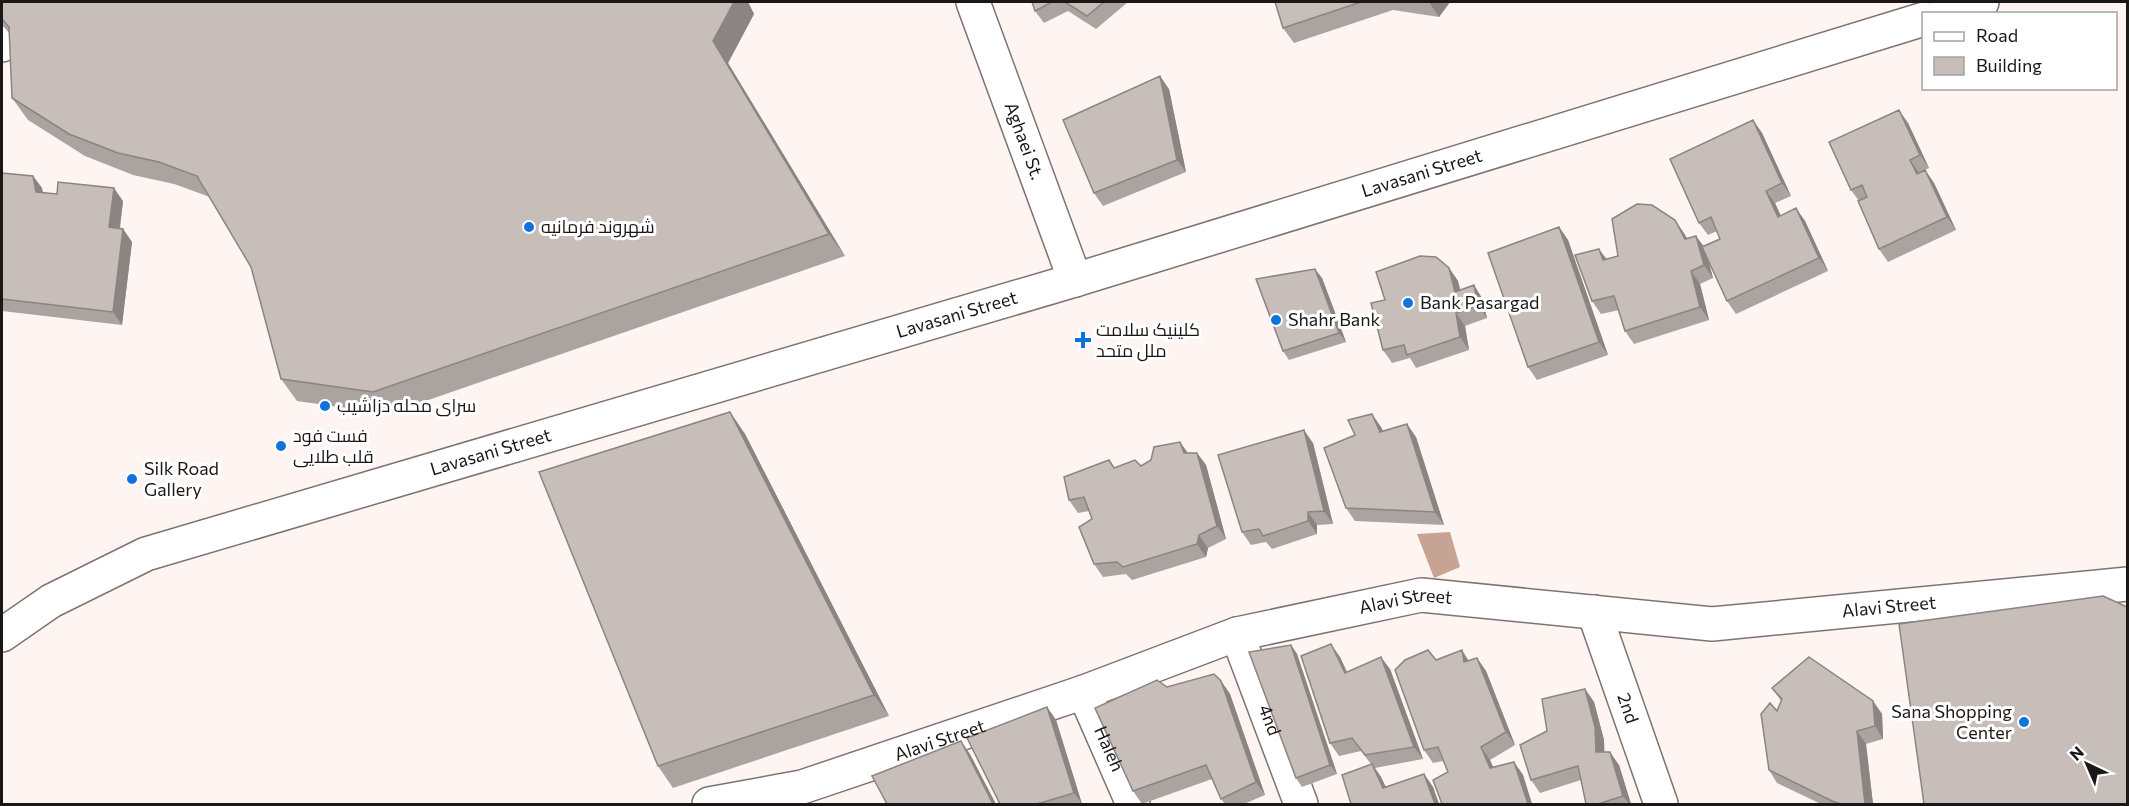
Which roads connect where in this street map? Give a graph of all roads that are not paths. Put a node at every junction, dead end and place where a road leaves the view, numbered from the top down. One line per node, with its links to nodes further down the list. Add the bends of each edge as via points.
1 (973, 2): 5 (street, Aghaei St.)
2 (1982, 2): 3 (street)
3 (1950, 12)
4 (1922, 20): 5 (street, Lavasani Street)
5 (1075, 280): 8 (street, Lavasani Street, via 146,554 51,601)
6 (2127, 584): 7 (street, Alavi Street, via 1712,624)
7 (1594, 612): 9 (street, Alavi Street, via 1421,595); 15 (street, 2nd)
8 (2, 634)
9 (1238, 634): 10 (street, Alavi Street); 14 (street, 4nd)
10 (1084, 692): 11 (street, Alavi Street); 13 (street, Haleh)
11 (811, 796): 12 (street, Alavi Street)
12 (709, 804)
13 (1133, 804)
14 (1301, 804)
15 (1661, 804)

